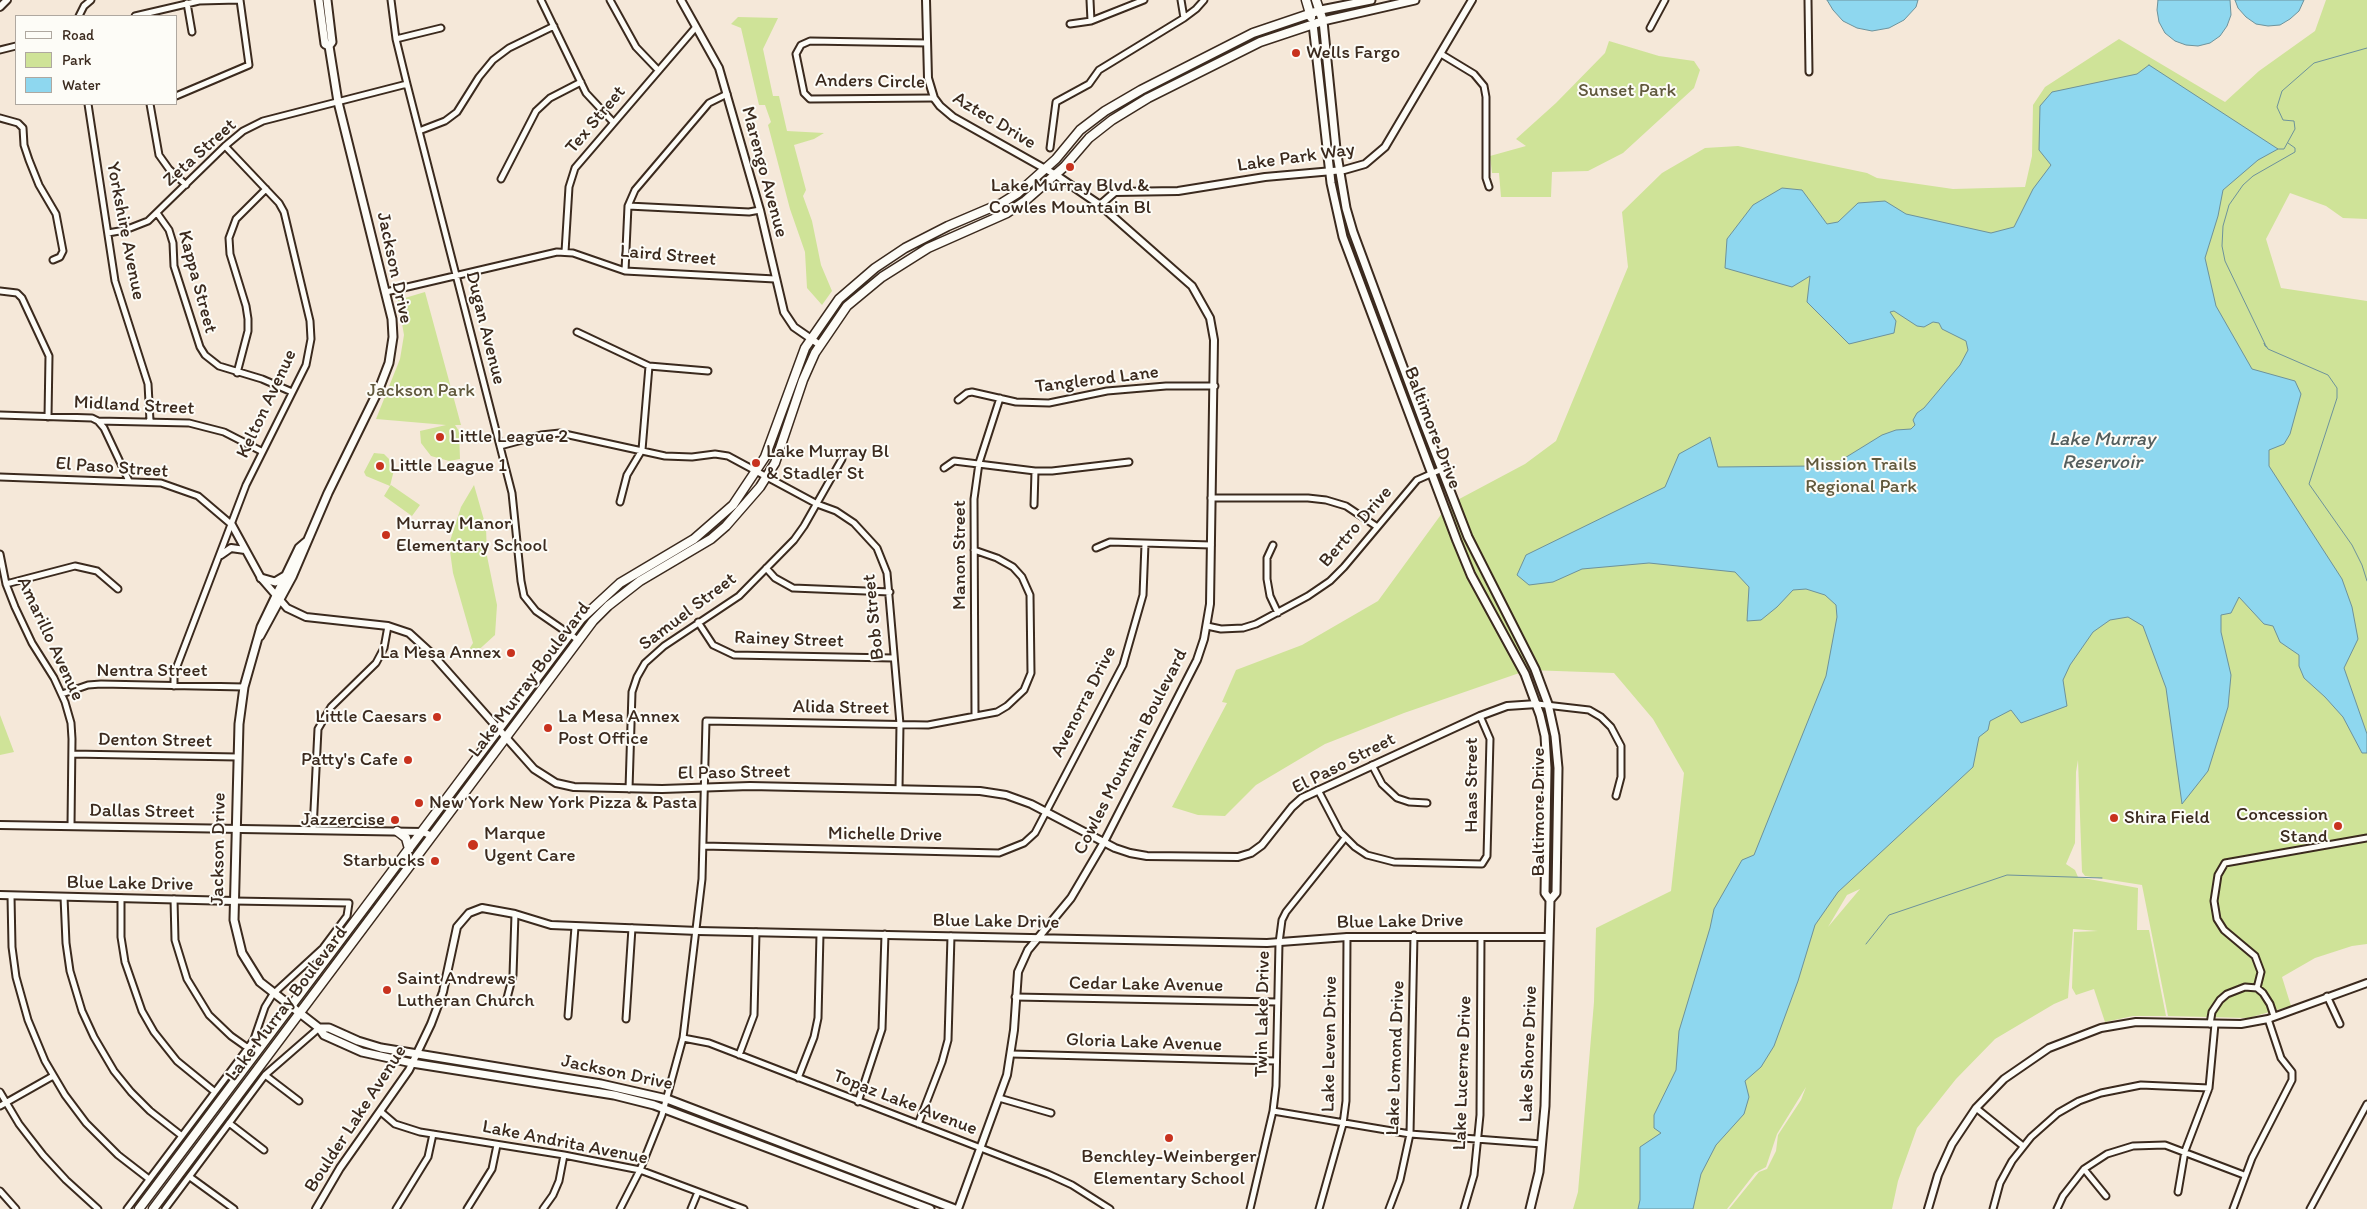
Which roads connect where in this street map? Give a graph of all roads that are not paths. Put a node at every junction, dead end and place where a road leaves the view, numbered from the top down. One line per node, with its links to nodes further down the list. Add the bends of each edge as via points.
1 (7, 0): 23 (street)
2 (91, 0): 26 (street)
3 (239, 0): 22 (street); 49 (street, via 249,65)
4 (320, 0): 41 (main road, Jackson Drive, via 325,44)
5 (327, 0): 41 (main road, Jackson Drive, via 332,42)
6 (391, 0): 38 (street, Dugan Avenue)
7 (541, 0): 33 (street)
8 (610, 0): 44 (street, via 636,47)
9 (680, 0): 34 (street, Marengo Avenue)
10 (926, 0): 39 (street, Aztec Drive)
11 (1090, 0): 29 (street)
12 (1144, 0): 29 (street)
13 (1181, 0): 28 (street)
14 (1204, 0): 28 (street)
15 (1306, 0): 25 (main road, Baltimore Drive)
16 (1316, 0): 24 (main road, Baltimore Drive)
17 (1371, 0): 24 (main road, Lake Murray Boulevard)
18 (1415, 0): 30 (main road, Lake Murray Boulevard)
19 (1472, 0): 43 (street, Lake Park Way)
20 (1665, 0): 36 (street)
21 (1808, 0): 45 (street)
22 (187, 3): 27 (street); 37 (street)
23 (0, 7)
24 (1321, 10): 25 (main road, Lake Murray Boulevard); 30 (main road, Baltimore Drive)
25 (1310, 13): 32 (main road, Baltimore Drive); 54 (main road, Lake Murray Boulevard, via 1245,37)
26 (80, 15)
27 (140, 15)
28 (1184, 18): 60 (street, via 1099,70 1090,84 1056,102)
29 (1091, 21): 31 (street)
30 (1323, 21): 32 (main road, Lake Murray Boulevard); 61 (main road, Baltimore Drive)
31 (1070, 24)
32 (1313, 24): 56 (main road, Lake Murray Boulevard, via 1260,42); 63 (main road, Baltimore Drive)
33 (554, 26): 46 (street); 58 (street, via 508,48 479,77 458,112)
34 (696, 27): 44 (street, Tex Street); 48 (street, Marengo Avenue, via 719,68)
35 (441, 28): 38 (street)
36 (1650, 28)
37 (192, 32)
38 (396, 38): 47 (street, Dugan Avenue)
39 (927, 43): 50 (street, Aztec Drive, via 928,78); 50 (street, Anders Circle, via 810,42 801,45 796,54 804,93 810,99)
40 (15, 46): 42 (street)
41 (328, 46): 51 (main road, Jackson Drive)
42 (0, 50)
43 (1441, 54): 61 (street, Lake Park Way, via 1385,147 1365,164); 66 (street, via 1474,74 1484,86 1486,178)
44 (658, 70): 57 (street, Tex Street)
45 (1809, 72)
46 (581, 82): 57 (street, via 594,104); 64 (street, via 558,93 536,111)
47 (407, 84): 51 (street, Zeta Street); 58 (street, Dugan Avenue)
48 (727, 94): 69 (street, via 709,103 635,190); 70 (street, Marengo Avenue)
49 (178, 95)
50 (934, 98): 62 (street, Aztec Drive, via 948,114)
51 (338, 102): 59 (street, Zeta Street, via 263,121 243,131); 82 (main road, Jackson Drive)
52 (88, 105): 73 (street, Yorkshire Avenue)
53 (150, 105): 65 (street, via 159,155)
54 (1106, 111): 56 (main road); 62 (main road, Lake Murray Boulevard, via 1080,130)
55 (0, 118): 76 (street, via 18,123 23,128 29,160 39,186 56,214 63,251)
56 (1112, 120): 62 (main road, Lake Murray Boulevard)
57 (613, 122): 75 (street, Tex Street, via 572,173)
58 (419, 131): 78 (street, Dugan Avenue)
59 (225, 146): 65 (street, Zeta Street); 67 (street, Kelton Avenue)
60 (1050, 148)
61 (1340, 171): 63 (street, Lake Park Way); 72 (main road, Baltimore Drive)
62 (1050, 172): 68 (street, Cowles Mountain Boulevard); 81 (main road, Lake Murray Boulevard, via 1002,203 923,238 880,264); 83 (main road, Lake Murray Boulevard, via 1025,201 1007,213 928,248 882,276)
63 (1329, 172): 68 (street, Lake Park Way, via 1265,177 1178,191 1115,192); 74 (main road, Baltimore Drive)
64 (501, 179)
65 (186, 185): 71 (street, Zeta Street)
66 (1489, 188)
67 (266, 189): 89 (street, via 239,216 229,238 230,254 248,319); 91 (street, Kelton Avenue, via 284,212 310,321 308,357)
68 (1100, 205): 90 (street, Cowles Mountain Boulevard, via 1179,273 1199,296 1210,318 1214,340)
69 (628, 206): 70 (street); 77 (street)
70 (760, 210): 79 (street, Marengo Avenue)
71 (157, 213): 73 (street, Zeta Street, via 137,226); 89 (street, Kappa Street, via 171,237 174,266 200,347 211,362)
72 (1353, 232): 74 (street); 105 (main road, Baltimore Drive)
73 (108, 233): 97 (street, Yorkshire Avenue, via 115,281 148,384)
74 (1343, 237): 108 (main road, Baltimore Drive)
75 (565, 252): 77 (street, Laird Street); 78 (street, Laird Street)
76 (53, 260)
77 (625, 271): 79 (street, Laird Street)
78 (456, 276): 82 (street, Laird Street); 98 (street, Dugan Avenue)
79 (775, 278): 85 (street, Marengo Avenue, via 786,316 794,327)
80 (0, 291): 95 (street, via 17,293 22,298 50,356)
81 (847, 291): 83 (main road); 85 (main road, Lake Murray Boulevard)
82 (386, 292): 118 (main road, Jackson Drive, via 392,319 389,363)
83 (855, 299): 86 (main road, Lake Murray Boulevard)
84 (577, 332): 87 (street)
85 (810, 338): 86 (street, Marengo Avenue); 106 (main road, Lake Murray Boulevard, via 792,377 765,457)
86 (820, 345): 110 (main road, Lake Murray Boulevard, via 803,380 778,455)
87 (649, 366): 88 (street); 99 (street)
88 (708, 371)
89 (237, 373): 91 (street, Kappa Street)
90 (1214, 386): 92 (street, Tanglerod Lane, via 1107,391 1049,403 1023,403); 112 (street, Cowles Mountain Boulevard)
91 (292, 392): 100 (street, Kelton Avenue)
92 (1000, 398): 93 (street, Tanglerod Lane, via 972,392); 103 (street, Manon Street)
93 (958, 400)
94 (0, 415): 95 (street, Midland Street)
95 (48, 417): 96 (street, Midland Street, via 92,418)
96 (98, 421): 97 (street, Midland Street); 111 (street)
97 (150, 421): 100 (street, Midland Street, via 206,426)
98 (500, 446): 99 (street, Bob Street, via 560,433); 138 (street, Dugan Avenue, via 514,500 524,596 536,611)
99 (642, 450): 106 (street, Bob Street, via 665,456 728,456); 113 (street, via 627,475)
100 (261, 451): 116 (street, Kelton Avenue)
101 (842, 459): 114 (street, Samuel Street)
102 (1129, 462): 107 (street)
103 (979, 463): 104 (street, via 954,461); 107 (street); 124 (street, Manon Street, via 974,499)
104 (944, 468)
105 (1442, 469): 108 (street, Bertro Drive); 145 (main road, Baltimore Drive, via 1468,536 1535,669)
106 (757, 470): 110 (street, Bob Street); 138 (main road, Lake Murray Boulevard, via 733,505 716,522 694,539 620,583 580,619)
107 (1035, 471): 115 (street)
108 (1432, 473): 117 (street, Bertro Drive, via 1417,480); 144 (main road, Baltimore Drive, via 1471,575 1525,674)
109 (0, 477): 111 (street, El Paso Street)
110 (766, 477): 114 (street, Bob Street); 139 (main road, Lake Murray Boulevard, via 721,530 640,581 593,621)
111 (130, 481): 116 (street, El Paso Street, via 161,483 185,490 207,502)
112 (1211, 498): 117 (street, via 1326,500 1346,506); 120 (street, Cowles Mountain Boulevard)
113 (620, 502)
114 (817, 504): 127 (street, Samuel Street, via 794,540); 132 (street, Bob Street, via 842,514 866,534 884,565)
115 (1034, 505)
116 (232, 525): 123 (street, El Paso Street); 126 (street, Kelton Avenue)
117 (1376, 526): 134 (street, Bertro Drive, via 1330,581)
118 (306, 542): 128 (main road, Jackson Drive, via 299,548); 133 (main road, Jackson Drive)
119 (1145, 544): 120 (street); 122 (street, via 1110,542); 160 (street, Avenorra Drive, via 1143,595 1123,665)
120 (1211, 545): 137 (street, Cowles Mountain Boulevard)
121 (1273, 545): 134 (street, via 1267,558 1267,579)
122 (1096, 548)
123 (245, 550): 126 (street, via 231,548); 129 (street, El Paso Street)
124 (974, 550): 146 (street, Manon Street); 146 (street, Alida Street, via 1008,564 1026,583 1031,602 1032,658 1029,679 1016,699 997,712)
125 (0, 554): 130 (street, Amarillo Avenue)
126 (221, 555): 141 (street, Kelton Avenue, via 174,674)
127 (766, 568): 132 (street, via 775,578 793,588); 135 (street, Samuel Street, via 739,596)
128 (286, 576): 129 (main road, via 275,582); 133 (main road, Jackson Drive)
129 (261, 578): 133 (street, El Paso Street)
130 (6, 584): 131 (street, via 75,566 97,571); 143 (street, Amarillo Avenue, via 32,643)
131 (118, 589)
132 (890, 592): 140 (street, Bob Street)
133 (277, 599): 136 (street, El Paso Street, via 290,611 306,617); 142 (main road, Jackson Drive, via 259,638)
134 (1278, 613): 137 (street, Bertro Drive, via 1242,628)
135 (698, 622): 140 (street, Rainey Street, via 710,642 730,654); 155 (street, Samuel Street, via 654,653 637,676 632,692)
136 (388, 626): 149 (street, El Paso Street, via 408,633 424,645); 164 (street, via 384,648 376,663 331,707 318,728)
137 (1207, 626): 170 (street, Cowles Mountain Boulevard, via 1198,660)
138 (569, 634): 139 (street, Dugan Avenue); 149 (main road, Lake Murray Boulevard)
139 (578, 640): 150 (main road, Lake Murray Boulevard)
140 (894, 658): 148 (street, Bob Street)
141 (174, 686): 142 (street, Nentra Street); 143 (street, Nentra Street, via 101,684)
142 (244, 687): 152 (main road, Jackson Drive)
143 (62, 694): 151 (street, Amarillo Avenue, via 70,723)
144 (1536, 704): 145 (street); 147 (street, El Paso Street, via 1507,706); 178 (main road, Baltimore Drive, via 1545,736 1545,893)
145 (1548, 704): 158 (street, via 1589,710 1611,727 1621,746 1621,777); 178 (main road, Baltimore Drive, via 1558,768 1556,893)
146 (975, 716): 148 (street, Alida Street, via 928,725)
147 (1480, 716): 153 (street, El Paso Street); 168 (street, Haas Street, via 1490,739 1487,856 1482,864 1387,861 1361,851)
148 (900, 724): 154 (street, Alida Street, via 706,721); 156 (street, Bob Street)
149 (498, 730): 150 (street, El Paso Street); 166 (main road, Lake Murray Boulevard)
150 (506, 738): 155 (street, El Paso Street, via 534,769 556,784); 167 (main road, Lake Murray Boulevard)
151 (72, 754): 152 (street, Denton Street); 162 (street, Amarillo Avenue)
152 (237, 757): 163 (main road, Jackson Drive)
153 (1372, 765): 157 (street, El Paso Street); 159 (street, via 1382,784 1397,798)
154 (704, 788): 155 (street, El Paso Street); 156 (street, El Paso Street); 171 (street)
155 (629, 789)
156 (899, 789): 160 (street, El Paso Street, via 989,792 1015,798)
157 (1318, 790): 168 (street); 170 (street, El Paso Street, via 1297,802 1262,845 1242,856 1147,856)
158 (1616, 796)
159 (1426, 803)
160 (1046, 812): 170 (street, El Paso Street); 171 (street, Michelle Drive, via 1028,840 999,853)
161 (0, 824): 162 (street, Dallas Street)
162 (71, 826): 163 (street, Dallas Street)
163 (236, 828): 164 (street, Dallas Street); 179 (main road, Jackson Drive)
164 (313, 830): 165 (street, Dallas Street)
165 (397, 832): 166 (street, Dallas Street); 172 (main road, via 406,838)
166 (423, 832): 167 (street, Dallas Street); 172 (main road, Lake Murray Boulevard)
167 (432, 836): 204 (main road, Lake Murray Boulevard)
168 (1345, 838): 195 (street, Twin Lake Drive, via 1286,912)
169 (2367, 838): 197 (street, via 2225,863 2218,875 2214,901 2217,919 2224,930 2255,956 2261,972)
170 (1104, 842): 194 (street, Cowles Mountain Boulevard, via 1071,898)
171 (703, 846): 184 (street)
172 (409, 849): 203 (main road, Lake Murray Boulevard)
173 (0, 896): 174 (street, Blue Lake Drive)
174 (10, 896): 175 (street, Blue Lake Drive); 219 (street, via 12,947 19,991 33,1034)
175 (64, 898): 176 (street, Blue Lake Drive); 241 (street, via 70,971 94,1036 114,1071 131,1092)
176 (121, 898): 177 (street, Blue Lake Drive); 223 (street, via 124,956 142,1011 173,1056)
177 (174, 899): 179 (street, Blue Lake Drive); 212 (street, via 175,940 187,979 223,1030)
178 (1550, 900): 193 (main road, Lake Shore Drive)
179 (234, 901): 180 (street, Blue Lake Drive); 198 (main road, Jackson Drive, via 235,930 242,953 253,974)
180 (349, 902): 198 (street, Lake Murray Boulevard, via 347,916 323,948)
181 (515, 914): 182 (street, Blue Lake Drive, via 551,925); 185 (street, Blue Lake Drive, via 492,908 477,909 465,916); 201 (street, via 513,975)
182 (575, 927): 183 (street, Blue Lake Drive); 205 (street)
183 (632, 928): 184 (street, Blue Lake Drive); 207 (street)
184 (698, 930): 186 (street, Blue Lake Drive); 211 (street)
185 (456, 931): 213 (street, Boulder Lake Avenue, via 443,992)
186 (756, 932): 187 (street, Blue Lake Drive); 215 (street, via 754,1015)
187 (820, 934): 188 (street, Blue Lake Drive); 220 (street, via 818,1018)
188 (885, 934): 190 (street, Blue Lake Drive); 228 (street, via 882,1029)
189 (1414, 935): 191 (street, Blue Lake Drive); 192 (street, Blue Lake Drive); 240 (street, Lake Lomond Drive)
190 (951, 936): 194 (street, Blue Lake Drive); 237 (street, via 948,1040)
191 (1347, 936): 195 (street, Blue Lake Drive); 238 (street, Lake Leven Drive)
192 (1481, 937): 193 (street, Blue Lake Drive); 242 (street, Lake Lucerne Drive, via 1480,1115)
193 (1548, 937): 243 (main road, Lake Shore Drive)
194 (1036, 938): 195 (street, Blue Lake Drive); 200 (street, Cowles Mountain Boulevard, via 1018,972)
195 (1279, 943): 202 (street, Twin Lake Drive)
196 (2367, 983): 199 (street)
197 (2257, 988): 206 (street, via 2267,998); 208 (street, via 2240,988 2227,994 2212,1012)
198 (272, 994): 203 (main road, Jackson Drive); 212 (street, Lake Murray Boulevard)
199 (2327, 996): 206 (street); 209 (street)
200 (1015, 997): 202 (street, Cedar Lake Avenue); 214 (street, Cowles Mountain Boulevard)
201 (506, 1002)
202 (1277, 1002): 216 (street, Twin Lake Drive)
203 (291, 1007): 204 (main road, Jackson Drive); 262 (main road, Lake Murray Boulevard)
204 (299, 1014): 210 (main road, Jackson Drive); 263 (main road, Lake Murray Boulevard)
205 (568, 1016)
206 (2271, 1018): 208 (street, via 2241,1024); 252 (street, via 2281,1058 2292,1072 2292,1080)
207 (626, 1019)
208 (2212, 1024): 221 (street); 232 (street, via 2136,1022 2068,1038 2018,1068)
209 (2340, 1024)
210 (319, 1028): 213 (main road, Jackson Drive, via 329,1028 365,1044); 217 (main road, Jackson Drive, via 324,1036 340,1044); 218 (street, Lake Murray Boulevard)
211 (683, 1038): 215 (street, Topaz Lake Avenue, via 709,1043); 225 (street)
212 (248, 1048): 223 (street, Lake Murray Boulevard)
213 (417, 1054): 217 (street, Boulder Lake Avenue); 225 (main road, Jackson Drive, via 602,1084)
214 (1011, 1054): 216 (street, Gloria Lake Avenue); 224 (street, Cowles Mountain Boulevard)
215 (739, 1055): 220 (street, Topaz Lake Avenue)
216 (1276, 1061): 233 (street, Twin Lake Drive)
217 (412, 1063): 231 (main road, Jackson Drive, via 614,1095); 234 (street, Boulder Lake Avenue)
218 (265, 1075): 226 (street); 236 (street, Lake Murray Boulevard)
219 (53, 1076): 227 (street); 254 (street, via 96,1134)
220 (798, 1078): 228 (street, Topaz Lake Avenue)
221 (2209, 1088): 245 (street, via 2141,1085 2101,1093 2058,1113); 248 (street)
222 (0, 1092): 227 (street)
223 (215, 1092): 241 (street, Lake Murray Boulevard)
224 (999, 1098): 235 (street); 246 (street, Cowles Mountain Boulevard)
225 (667, 1099): 231 (street); 274 (main road, Jackson Drive)
226 (299, 1101)
227 (6, 1102): 230 (street); 260 (street, via 50,1164)
228 (858, 1102): 237 (street, Topaz Lake Avenue)
229 (2367, 1104): 285 (street)
230 (0, 1106)
231 (664, 1108): 251 (street); 273 (main road, Jackson Drive)
232 (1976, 1108): 245 (street); 281 (street, via 1952,1144)
233 (1274, 1111): 238 (street); 276 (street, Twin Lake Drive)
234 (381, 1112): 239 (street, Lake Andrita Avenue, via 400,1127); 266 (street, Boulder Lake Avenue, via 340,1168)
235 (1051, 1114)
236 (229, 1123): 247 (street); 253 (street, Lake Murray Boulevard)
237 (918, 1124): 246 (street, Topaz Lake Avenue)
238 (1344, 1124): 240 (street); 277 (street, Lake Leven Drive)
239 (432, 1134): 244 (street, Lake Andrita Avenue); 267 (street, via 428,1156)
240 (1410, 1134): 242 (street); 278 (street, Lake Lomond Drive, via 1400,1180)
241 (182, 1136): 254 (street, Lake Murray Boulevard)
242 (1477, 1139): 243 (street); 279 (street, Lake Lucerne Drive, via 1474,1175)
243 (1542, 1144): 280 (main road, Lake Shore Drive)
244 (497, 1145): 249 (street, Lake Andrita Avenue); 268 (street, via 492,1169)
245 (2023, 1146): 282 (street, via 2000,1183)
246 (980, 1147): 274 (street, Cowles Mountain Boulevard); 275 (street, Topaz Lake Avenue, via 1064,1181)
247 (264, 1150)
248 (2185, 1151): 250 (street, via 2165,1146 2133,1146 2106,1154); 252 (street); 257 (street)
249 (564, 1155): 251 (street, Lake Andrita Avenue); 269 (street, via 559,1181)
250 (2084, 1169): 258 (street); 283 (street)
251 (640, 1170): 256 (street, Lake Andrita Avenue); 270 (street)
252 (2244, 1175): 284 (street)
253 (190, 1176): 264 (street, Lake Murray Boulevard); 265 (street)
254 (149, 1179): 261 (street, Lake Murray Boulevard)
255 (0, 1191): 259 (street)
256 (698, 1192): 271 (street); 272 (street, Lake Andrita Avenue)
257 (2178, 1192)
258 (2106, 1196)
259 (16, 1209)
260 (98, 1209)
261 (127, 1209)
262 (139, 1209)
263 (153, 1209)
264 (165, 1209)
265 (234, 1209)
266 (316, 1209)
267 (396, 1209)
268 (467, 1209)
269 (543, 1209)
270 (620, 1209)
271 (691, 1209)
272 (744, 1209)
273 (930, 1209)
274 (957, 1209)
275 (1110, 1209)
276 (1250, 1209)
277 (1319, 1209)
278 (1389, 1209)
279 (1464, 1209)
280 (1530, 1209)
281 (1928, 1209)
282 (1993, 1209)
283 (2057, 1209)
284 (2233, 1209)
285 (2310, 1209)

